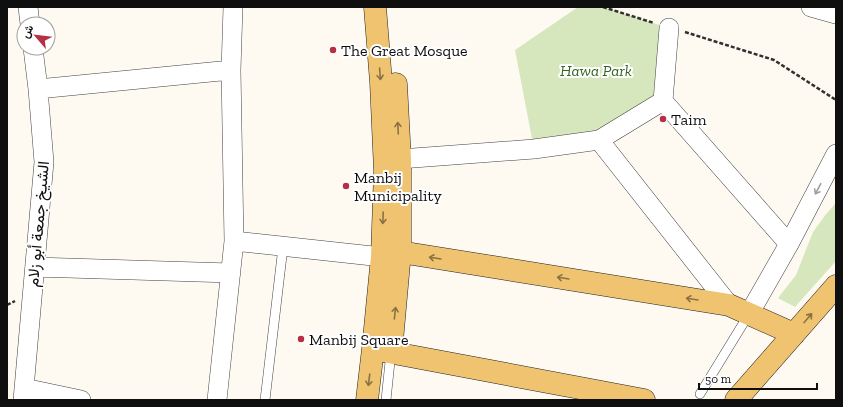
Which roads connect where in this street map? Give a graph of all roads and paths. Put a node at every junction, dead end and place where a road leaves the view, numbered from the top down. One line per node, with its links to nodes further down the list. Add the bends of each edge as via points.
1 (233, 7): 9 (street)
2 (375, 7): 19 (main road, one-way to 19)
3 (390, 7): 15 (main road, one-way to 3)
4 (603, 7): 7 (path)
5 (811, 7): 6 (street)
6 (836, 14)
7 (669, 28): 11 (path, via 774,60); 12 (street)
8 (34, 56): 10 (street, الشيخ جمعة أبو زلام)
9 (231, 70): 10 (street); 16 (street)
10 (38, 89): 20 (street, الشيخ جمعة أبو زلام, via 44,162)
11 (836, 100)
12 (663, 101): 13 (street); 17 (street)
13 (599, 140): 15 (street, via 534,149); 23 (street)
14 (836, 154): 17 (street, one-way to 17)
15 (400, 159): 19 (main road)
16 (234, 241): 18 (street); 21 (street)
17 (789, 244): 24 (street)
18 (283, 246): 19 (street); 31 (lane)
19 (391, 255): 23 (main road, one-way to 19); 26 (main road)
20 (35, 267): 21 (street); 27 (street, الشيخ جمعة أبو زلام)
21 (231, 273): 30 (street)
22 (836, 286): 25 (main road, one-way to 22)
23 (729, 305): 24 (main road)
24 (750, 314): 25 (main road); 28 (lane)
25 (794, 334): 35 (main road)
26 (382, 351): 32 (main road, one-way to 32); 33 (lane); 34 (main road)
27 (24, 394): 29 (street)
28 (700, 394)
29 (81, 400)
30 (217, 400)
31 (265, 400)
32 (367, 400)
33 (386, 400)
34 (644, 400)
35 (736, 400)

